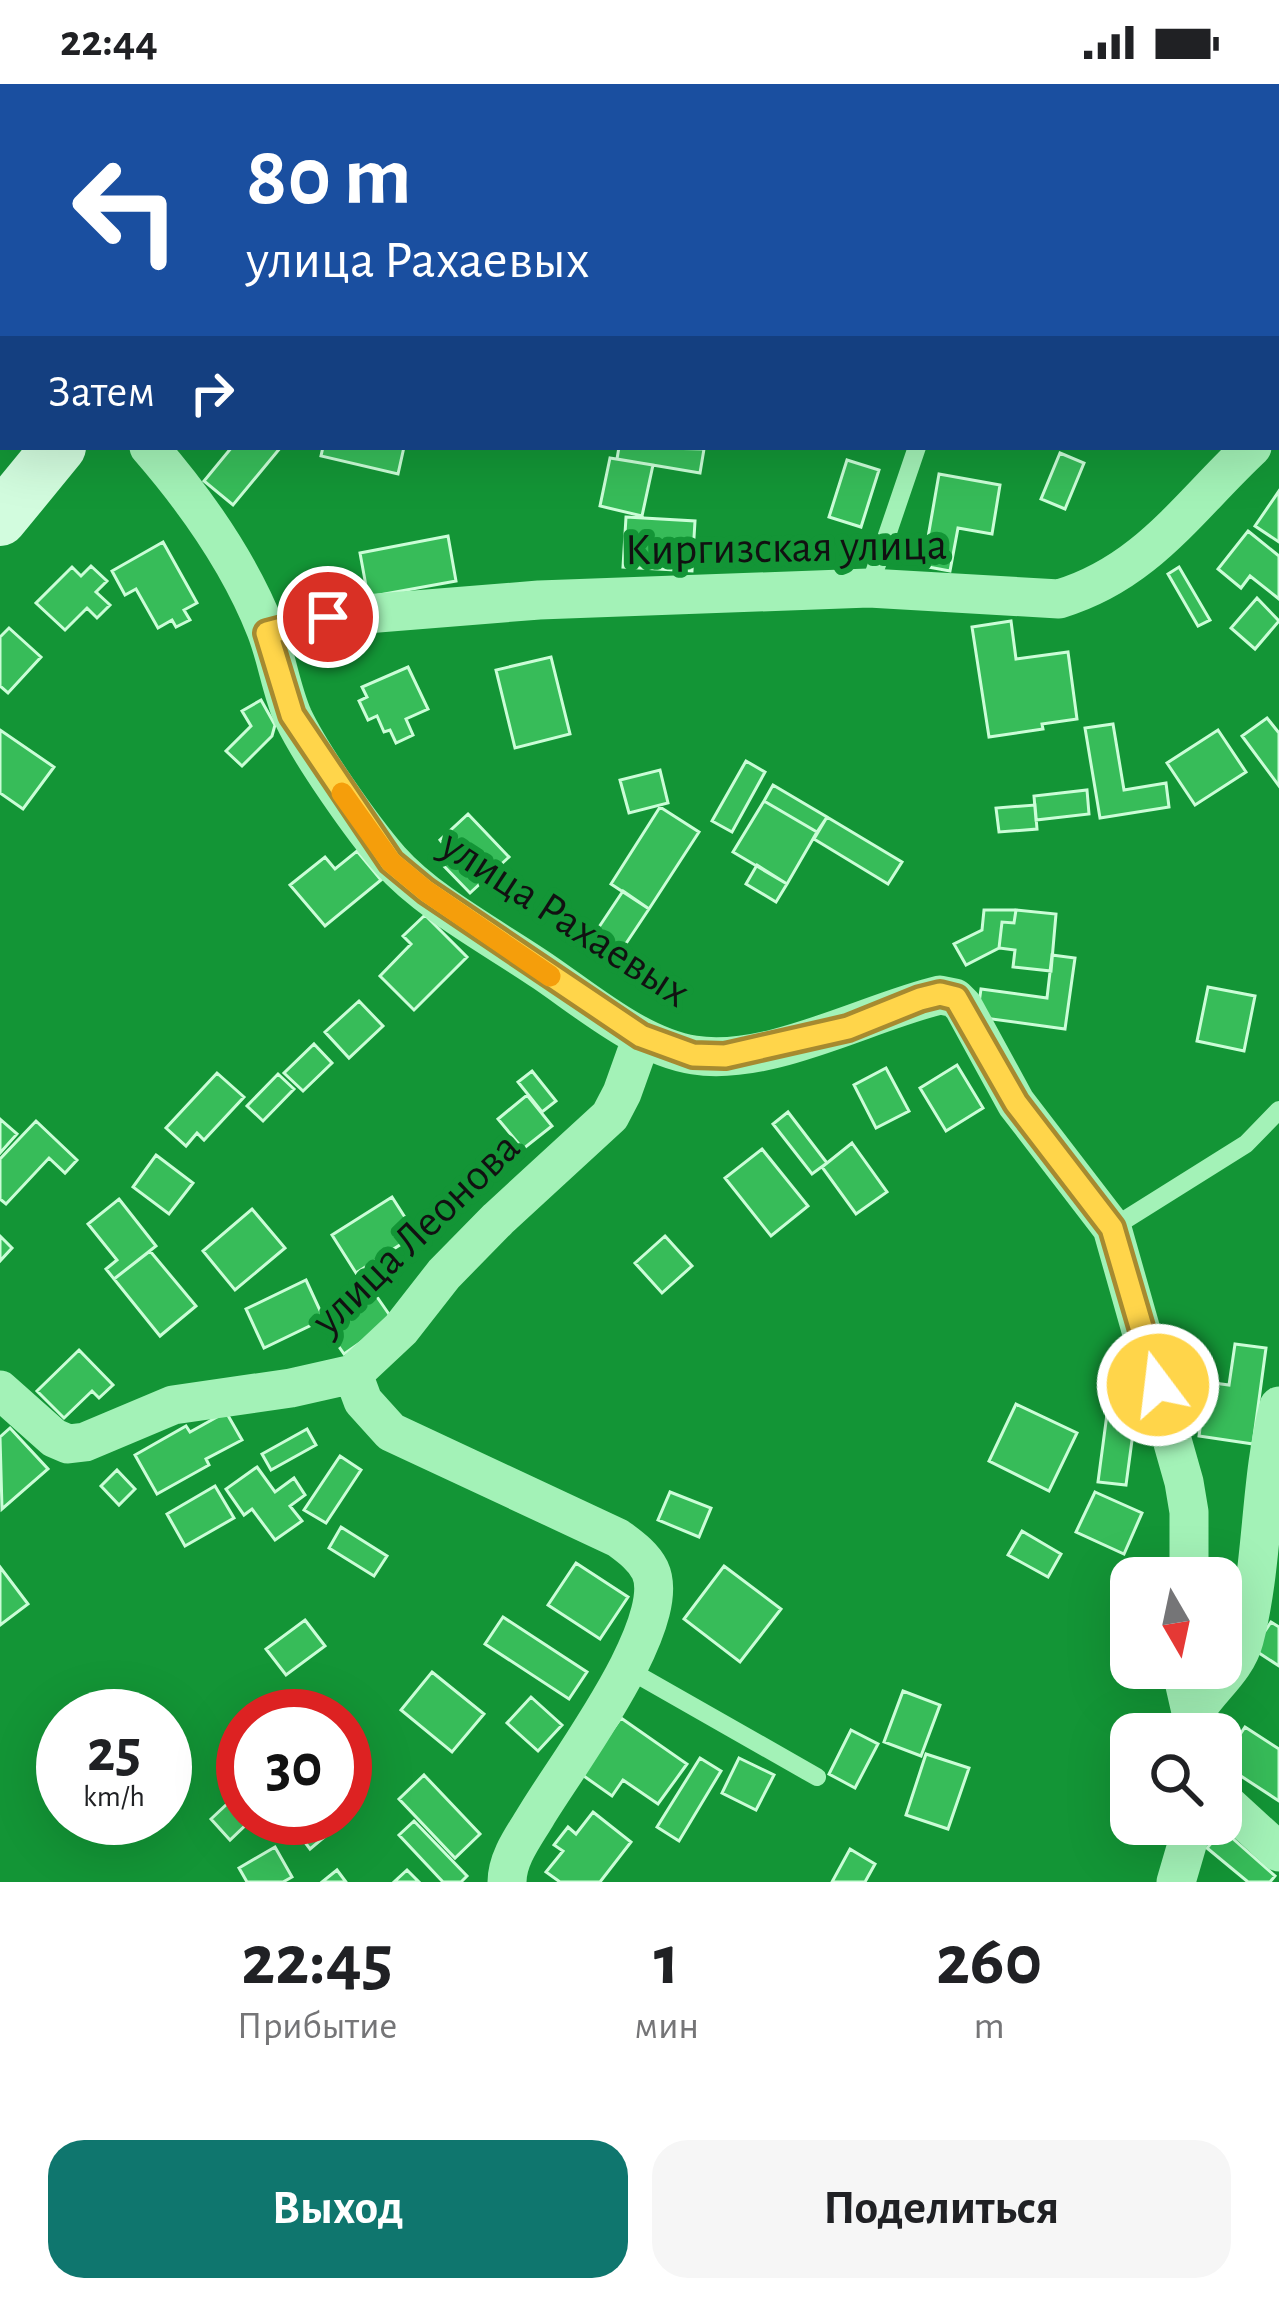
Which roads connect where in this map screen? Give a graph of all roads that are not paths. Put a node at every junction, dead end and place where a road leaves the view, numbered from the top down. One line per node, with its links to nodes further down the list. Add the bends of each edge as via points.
1 (57, 450): 5 (street)
2 (151, 450): 7 (street, улица Рахаевых, via 210,528)
3 (915, 450): 6 (lane)
4 (1249, 450): 6 (street, Киргизская улица, via 1155,548 1085,591 1059,599)
5 (0, 519)
6 (869, 588): 7 (street, Киргизская улица, via 461,604 328,617)
7 (267, 633): 8 (street, улица Рахаевых, via 292,715 391,862)
8 (641, 1036): 10 (street, улица Рахаевых, via 693,1055 725,1056 848,1028 920,999 956,998 1016,1103); 11 (street, улица Леонова, via 610,1116 498,1219)
9 (1279, 1110): 10 (lane, via 1246,1144)
10 (1112, 1228): 14 (street, улица Рахаевых, via 1184,1482)
11 (353, 1374): 12 (street, улица Леонова, via 173,1405 68,1444); 15 (street, via 363,1401 391,1432 570,1512 638,1553 654,1594)
12 (0, 1390)
13 (1279, 1406): 16 (street, via 1244,1642)
14 (1189, 1557)
15 (629, 1670): 17 (lane); 21 (street, via 524,1837)
16 (1197, 1713)
17 (817, 1777)
18 (1242, 1818): 20 (street)
19 (1187, 1845): 22 (street)
20 (1279, 1852)
21 (507, 1882)
22 (1176, 1882)

